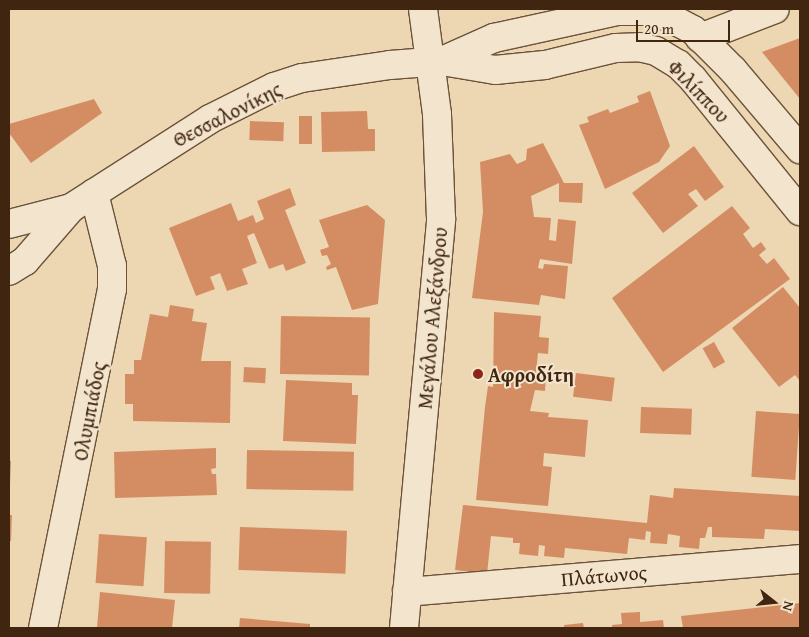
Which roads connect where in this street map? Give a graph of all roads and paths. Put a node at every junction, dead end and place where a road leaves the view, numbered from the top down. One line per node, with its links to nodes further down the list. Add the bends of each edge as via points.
1 (423, 9): 4 (street, Μεγάλου Αλεξάνδρου)
2 (775, 9): 3 (street)
3 (700, 38): 4 (street, Φιλίππου, via 670,15 628,10 494,38); 5 (street, Φιλίππου, via 733,70)
4 (436, 61): 6 (street, Θεσσαλονίκης, via 320,74 274,87 181,135); 8 (street, Φιλίππου, via 496,70 545,65 616,48 639,47 656,51 678,64 693,79); 12 (street, Μεγάλου Αλεξάνδρου, via 441,219)
5 (800, 149)
6 (94, 193): 7 (street, Θεσσαλονίκης); 13 (street, Ολυμπιάδος, via 112,266 112,288)
7 (71, 208): 9 (street, Θεσσαλονίκης); 10 (street, Θεσσαλονίκης, via 25,261)
8 (800, 211)
9 (9, 224)
10 (9, 271)
11 (800, 558): 12 (street, Πλάτωνος)
12 (408, 592): 14 (street, Μεγάλου Αλεξάνδρου)
13 (43, 628)
14 (404, 628)

